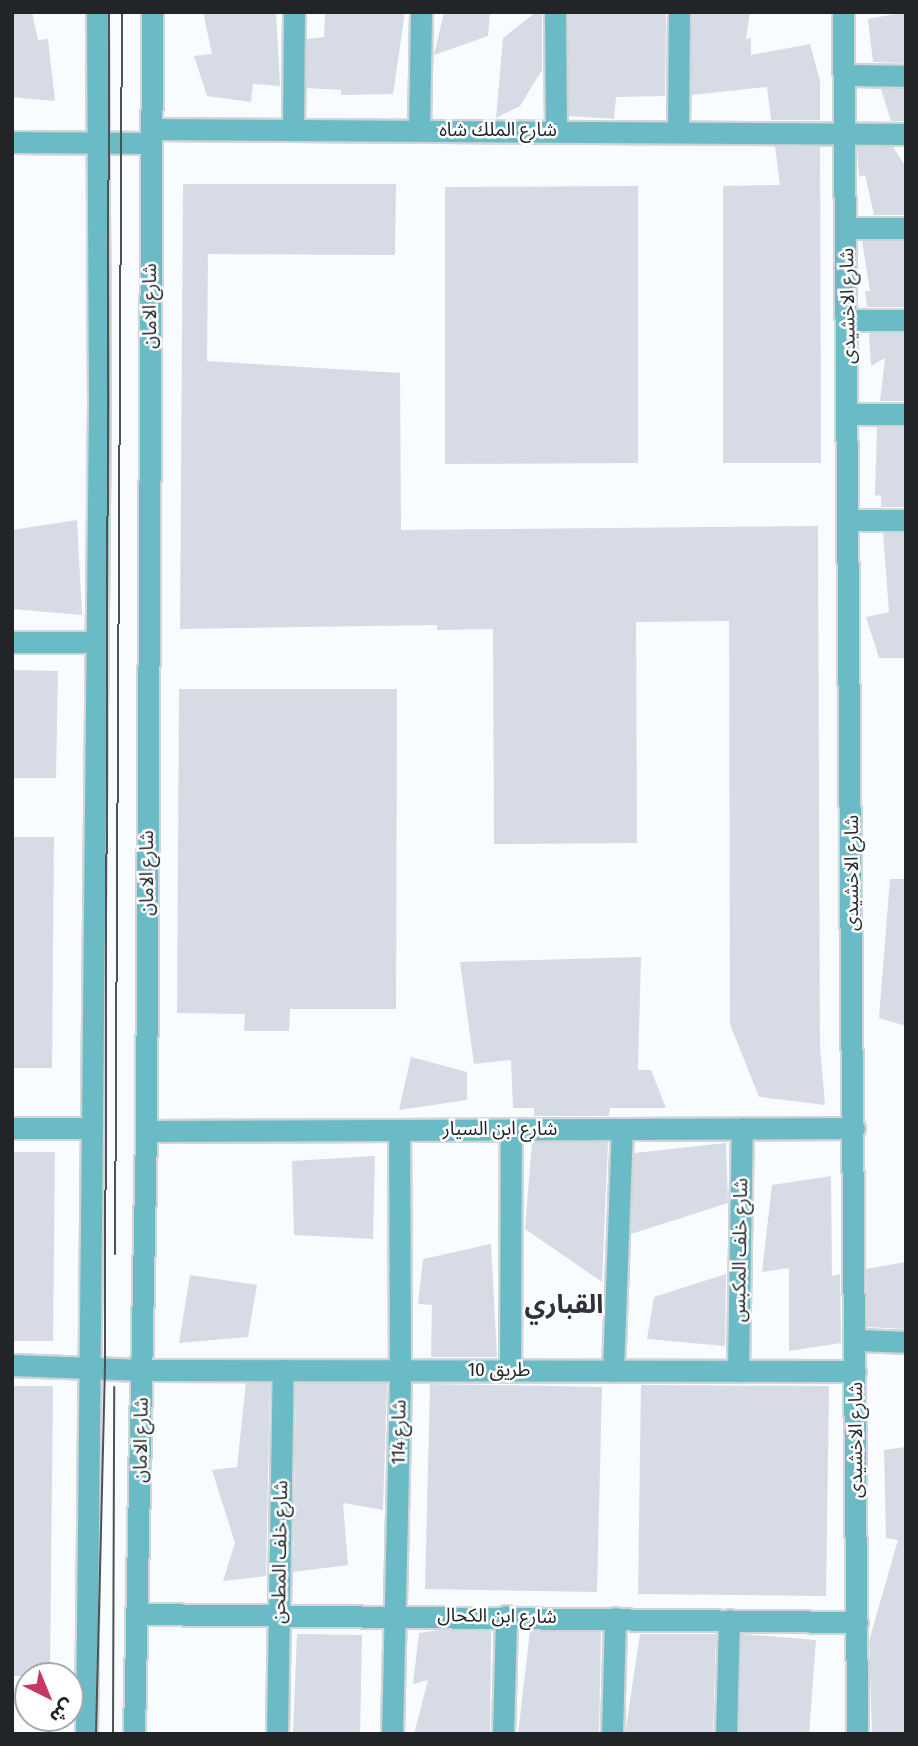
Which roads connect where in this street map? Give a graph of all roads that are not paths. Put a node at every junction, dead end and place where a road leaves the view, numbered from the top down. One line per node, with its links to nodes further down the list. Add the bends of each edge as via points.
1 (97, 12): 18 (street)
2 (152, 12): 16 (street, شارع الامان)
3 (294, 12): 10 (street)
4 (421, 12): 11 (street)
5 (555, 12): 12 (street)
6 (679, 12): 13 (street)
7 (843, 12): 8 (street, شارع الاخشيدى)
8 (845, 75): 9 (street); 14 (street, شارع الاخشيدى)
9 (906, 76)
10 (293, 130): 11 (street, شارع الملك شاه); 16 (street, شارع الملك شاه)
11 (419, 130): 12 (street, شارع الملك شاه)
12 (556, 130): 13 (street, شارع الملك شاه)
13 (678, 131): 14 (street, شارع الملك شاه)
14 (845, 131): 15 (street, شارع الملك شاه); 19 (street, شارع الاخشيدى)
15 (906, 134)
16 (151, 136): 18 (street, شارع الملك شاه); 36 (street, شارع الامان)
17 (12, 142): 18 (street, شارع الملك شاه)
18 (96, 143): 28 (street)
19 (847, 228): 20 (street); 21 (street, شارع الاخشيدى)
20 (906, 228)
21 (848, 320): 22 (street); 23 (street, شارع الاخشيدى)
22 (906, 320)
23 (849, 414): 24 (street); 25 (street, شارع الاخشيدى)
24 (906, 414)
25 (850, 520): 26 (street); 32 (street, شارع الاخشيدى)
26 (906, 520)
27 (12, 642): 28 (street)
28 (95, 642): 30 (street)
29 (12, 1128): 30 (street)
30 (90, 1128): 40 (street)
31 (742, 1128): 32 (street, شارع ابن السيار); 34 (street, شارع ابن السيار); 46 (street, شارع خلف المكبس)
32 (854, 1128): 37 (street, شارع الاخشيدى)
33 (511, 1129): 34 (street, شارع ابن السيار); 35 (street, شارع ابن السيار); 44 (street)
34 (622, 1129): 45 (street)
35 (399, 1130): 36 (street, شارع ابن السيار); 41 (street, شارع 114)
36 (146, 1131): 42 (street, شارع الامان)
37 (855, 1340): 38 (street); 47 (street, شارع الاخشيدى)
38 (906, 1342)
39 (12, 1365): 40 (street, طريق 10)
40 (90, 1365): 42 (street, طريق 10); 55 (street)
41 (400, 1369): 43 (street, طريق 10); 44 (street, طريق 10); 50 (street, شارع 114)
42 (143, 1370): 43 (street, طريق 10); 48 (street, شارع الامان)
43 (282, 1370): 49 (street, شارع خلف المطحن)
44 (510, 1371): 45 (street, طريق 10)
45 (613, 1371): 46 (street, طريق 10)
46 (738, 1371): 47 (street, طريق 10)
47 (855, 1371): 54 (street, شارع الاخشيدى)
48 (137, 1614): 49 (street, شارع ابن الكحال); 56 (street, شارع الامان)
49 (279, 1614): 50 (street, شارع ابن الكحال); 57 (street, شارع خلف المطحن)
50 (396, 1614): 51 (street, شارع ابن الكحال); 58 (street, شارع 114)
51 (506, 1616): 52 (street, شارع ابن الكحال); 59 (street)
52 (615, 1618): 53 (street, شارع ابن الكحال); 60 (street)
53 (729, 1620): 54 (street, شارع ابن الكحال); 61 (street)
54 (857, 1622): 62 (street, شارع الاخشيدى)
55 (86, 1734)
56 (134, 1734)
57 (277, 1734)
58 (392, 1734)
59 (503, 1734)
60 (612, 1734)
61 (726, 1734)
62 (857, 1734)

